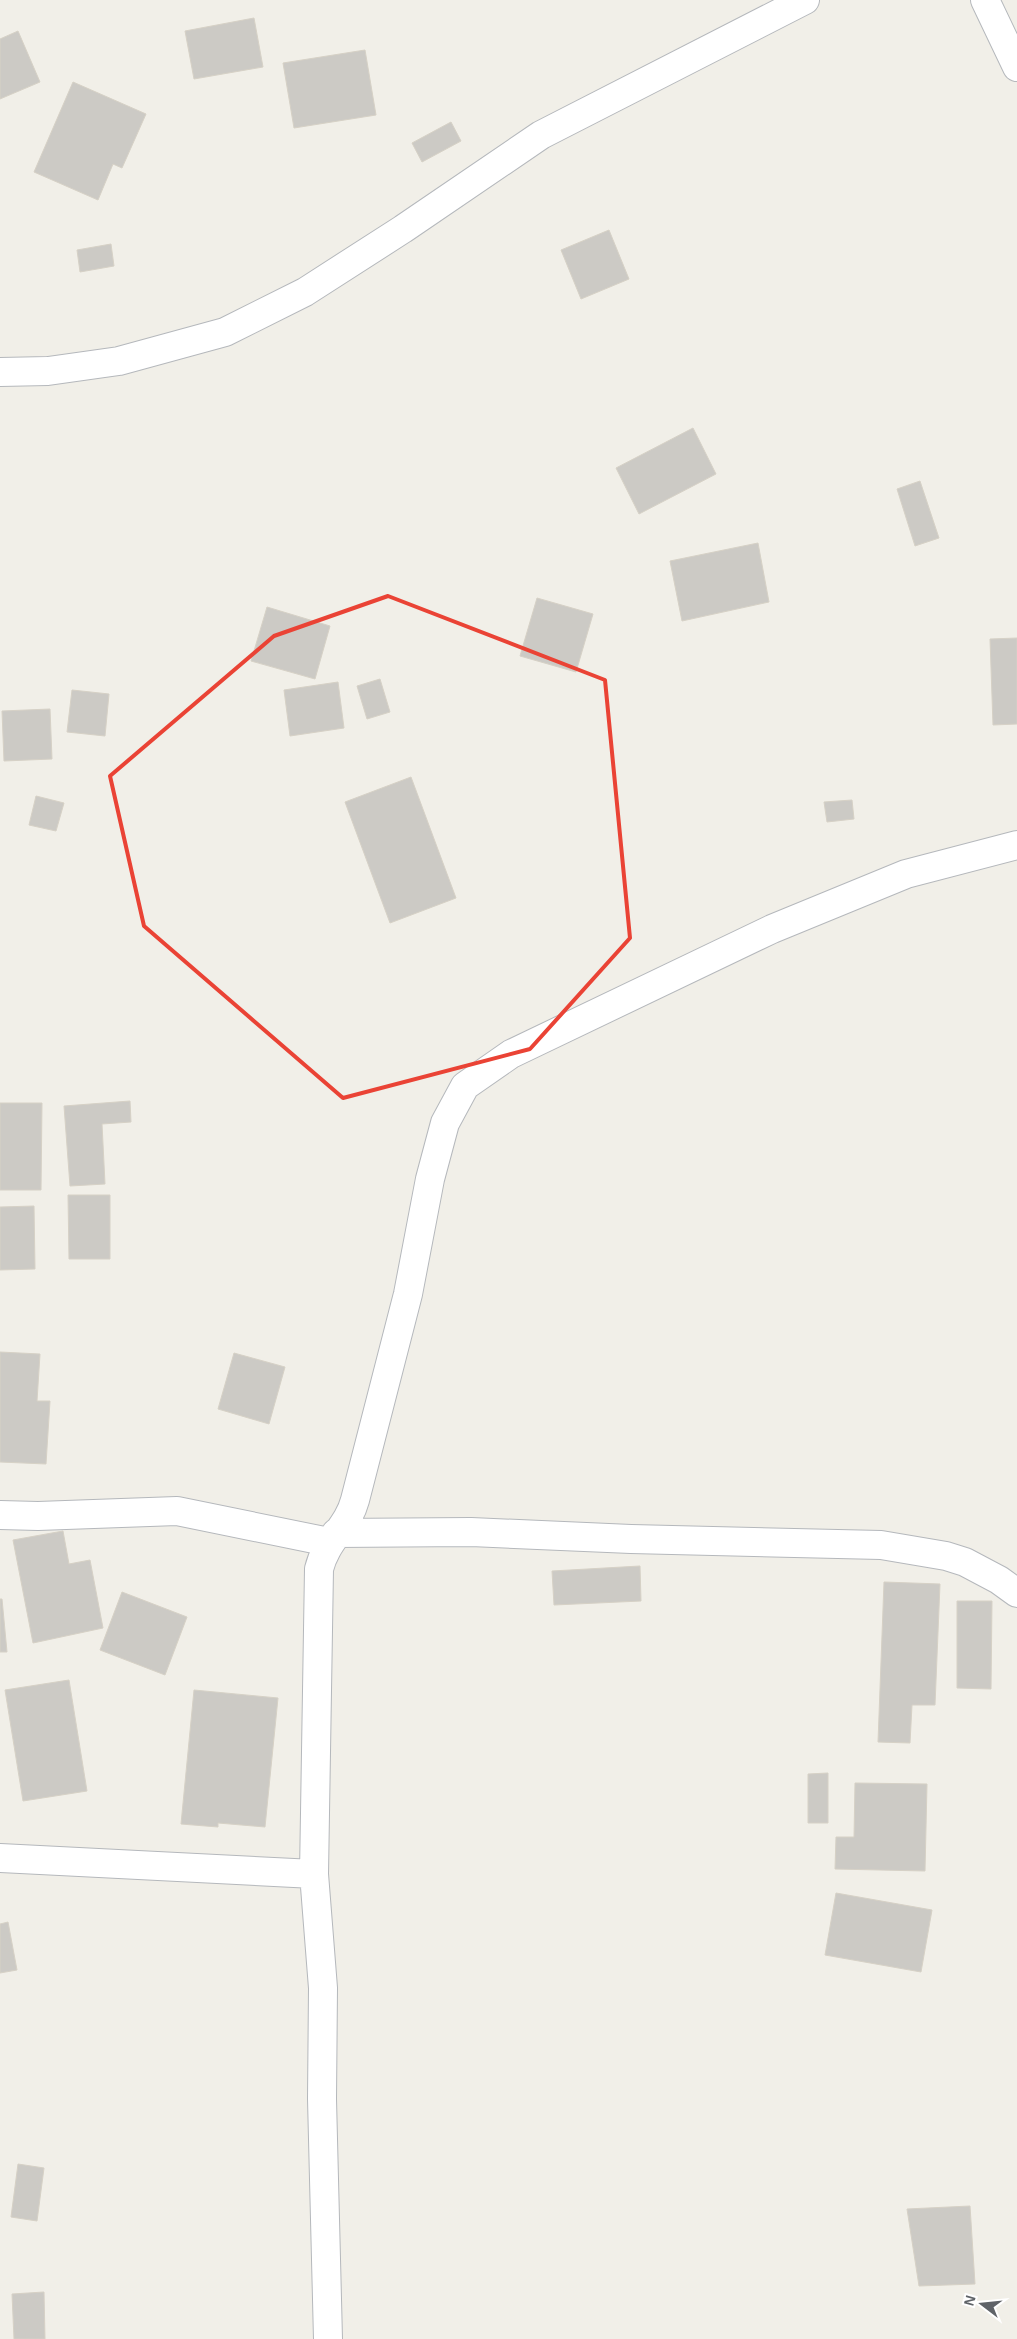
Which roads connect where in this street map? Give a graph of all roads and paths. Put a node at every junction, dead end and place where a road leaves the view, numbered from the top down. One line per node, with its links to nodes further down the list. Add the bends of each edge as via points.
1 (805, 0): 4 (street, via 541,135 305,292 226,332 119,361 48,371)
2 (985, 0): 3 (street)
3 (1017, 67)
4 (0, 372)
5 (1017, 845): 7 (street, via 906,874 772,929 511,1054 465,1086 442,1132 408,1294 353,1509)
6 (0, 1515): 7 (street, via 177,1511)
7 (333, 1538): 8 (street, via 471,1532 881,1545 965,1562); 10 (street, via 322,1555 317,1602)
8 (1017, 1593)
9 (0, 1858): 10 (street)
10 (314, 1874): 11 (street, via 322,1988)
11 (328, 2339)

